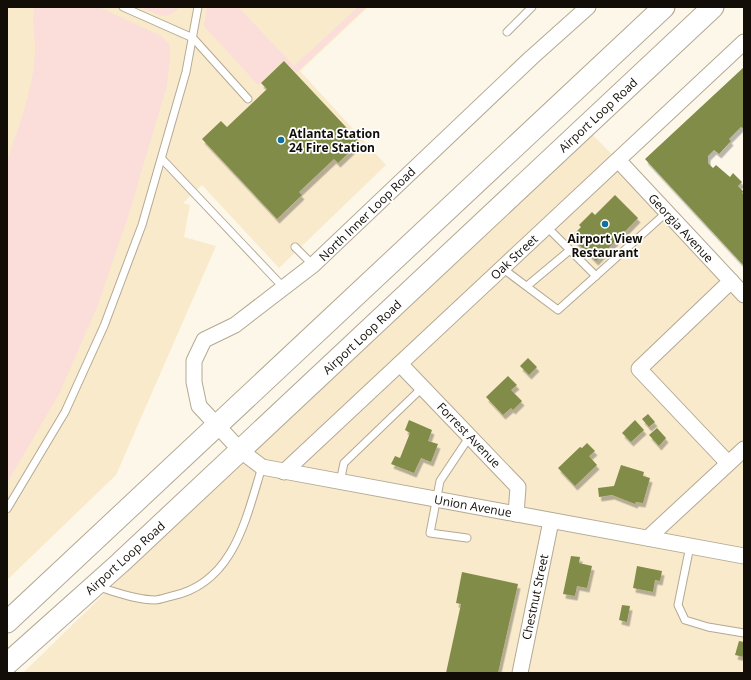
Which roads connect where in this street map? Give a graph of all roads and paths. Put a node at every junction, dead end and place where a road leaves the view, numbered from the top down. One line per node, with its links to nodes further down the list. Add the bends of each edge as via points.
1 (123, 7): 8 (lane)
2 (198, 7): 8 (lane)
3 (532, 7): 7 (lane)
4 (588, 7): 17 (street, North Inner Loop Road)
5 (664, 7): 26 (main road)
6 (713, 7): 29 (main road, Airport Loop Road)
7 (507, 32)
8 (193, 38): 10 (lane); 11 (lane)
9 (744, 42): 12 (street, Oak Street)
10 (248, 99)
11 (162, 159): 22 (lane); 35 (lane, via 142,226 104,326 65,412)
12 (618, 160): 13 (street, Georgia Avenue); 14 (street, Oak Street)
13 (667, 212): 19 (lane); 20 (street, Georgia Avenue)
14 (547, 227): 16 (lane); 18 (street, Oak Street)
15 (295, 247): 17 (lane)
16 (570, 250): 19 (lane); 21 (lane)
17 (313, 265): 22 (street, North Inner Loop Road)
18 (502, 268): 21 (lane); 24 (street, Oak Street)
19 (596, 276): 21 (lane, via 558,310)
20 (731, 281): 23 (street, Georgia Avenue); 30 (street, via 639,369)
21 (527, 286)
22 (283, 288): 26 (street, North Inner Loop Road, via 235,325 204,340 194,361 194,382 199,406)
23 (744, 295)
24 (400, 364): 25 (street, Forrest Avenue); 32 (street, Oak Street)
25 (423, 387): 27 (street, Forrest Avenue); 33 (lane, via 344,463)
26 (217, 426): 29 (street, Union Avenue); 43 (main road)
27 (470, 436): 34 (lane, via 440,481); 36 (street, Forrest Avenue, via 518,487)
28 (744, 449): 30 (street)
29 (241, 451): 31 (street, Union Avenue); 42 (main road, Airport Loop Road)
30 (728, 463): 39 (street)
31 (262, 467): 32 (street, Union Avenue); 42 (lane, via 235,546 229,558 206,582 187,593 155,600)
32 (284, 472): 33 (street, Union Avenue)
33 (340, 482): 34 (street, Union Avenue)
34 (437, 500): 36 (street, Union Avenue); 38 (lane, via 430,533)
35 (7, 509)
36 (516, 514): 37 (street, Union Avenue)
37 (551, 520): 39 (street, Union Avenue); 46 (street, Chestnut Street)
38 (467, 538)
39 (648, 538): 40 (street, Union Avenue)
40 (690, 546): 41 (street, Union Avenue); 44 (lane, via 678,605 686,620 708,628)
41 (744, 556)
42 (94, 586): 45 (main road, Airport Loop Road)
43 (7, 622)
44 (744, 633)
45 (7, 664)
46 (520, 673)

